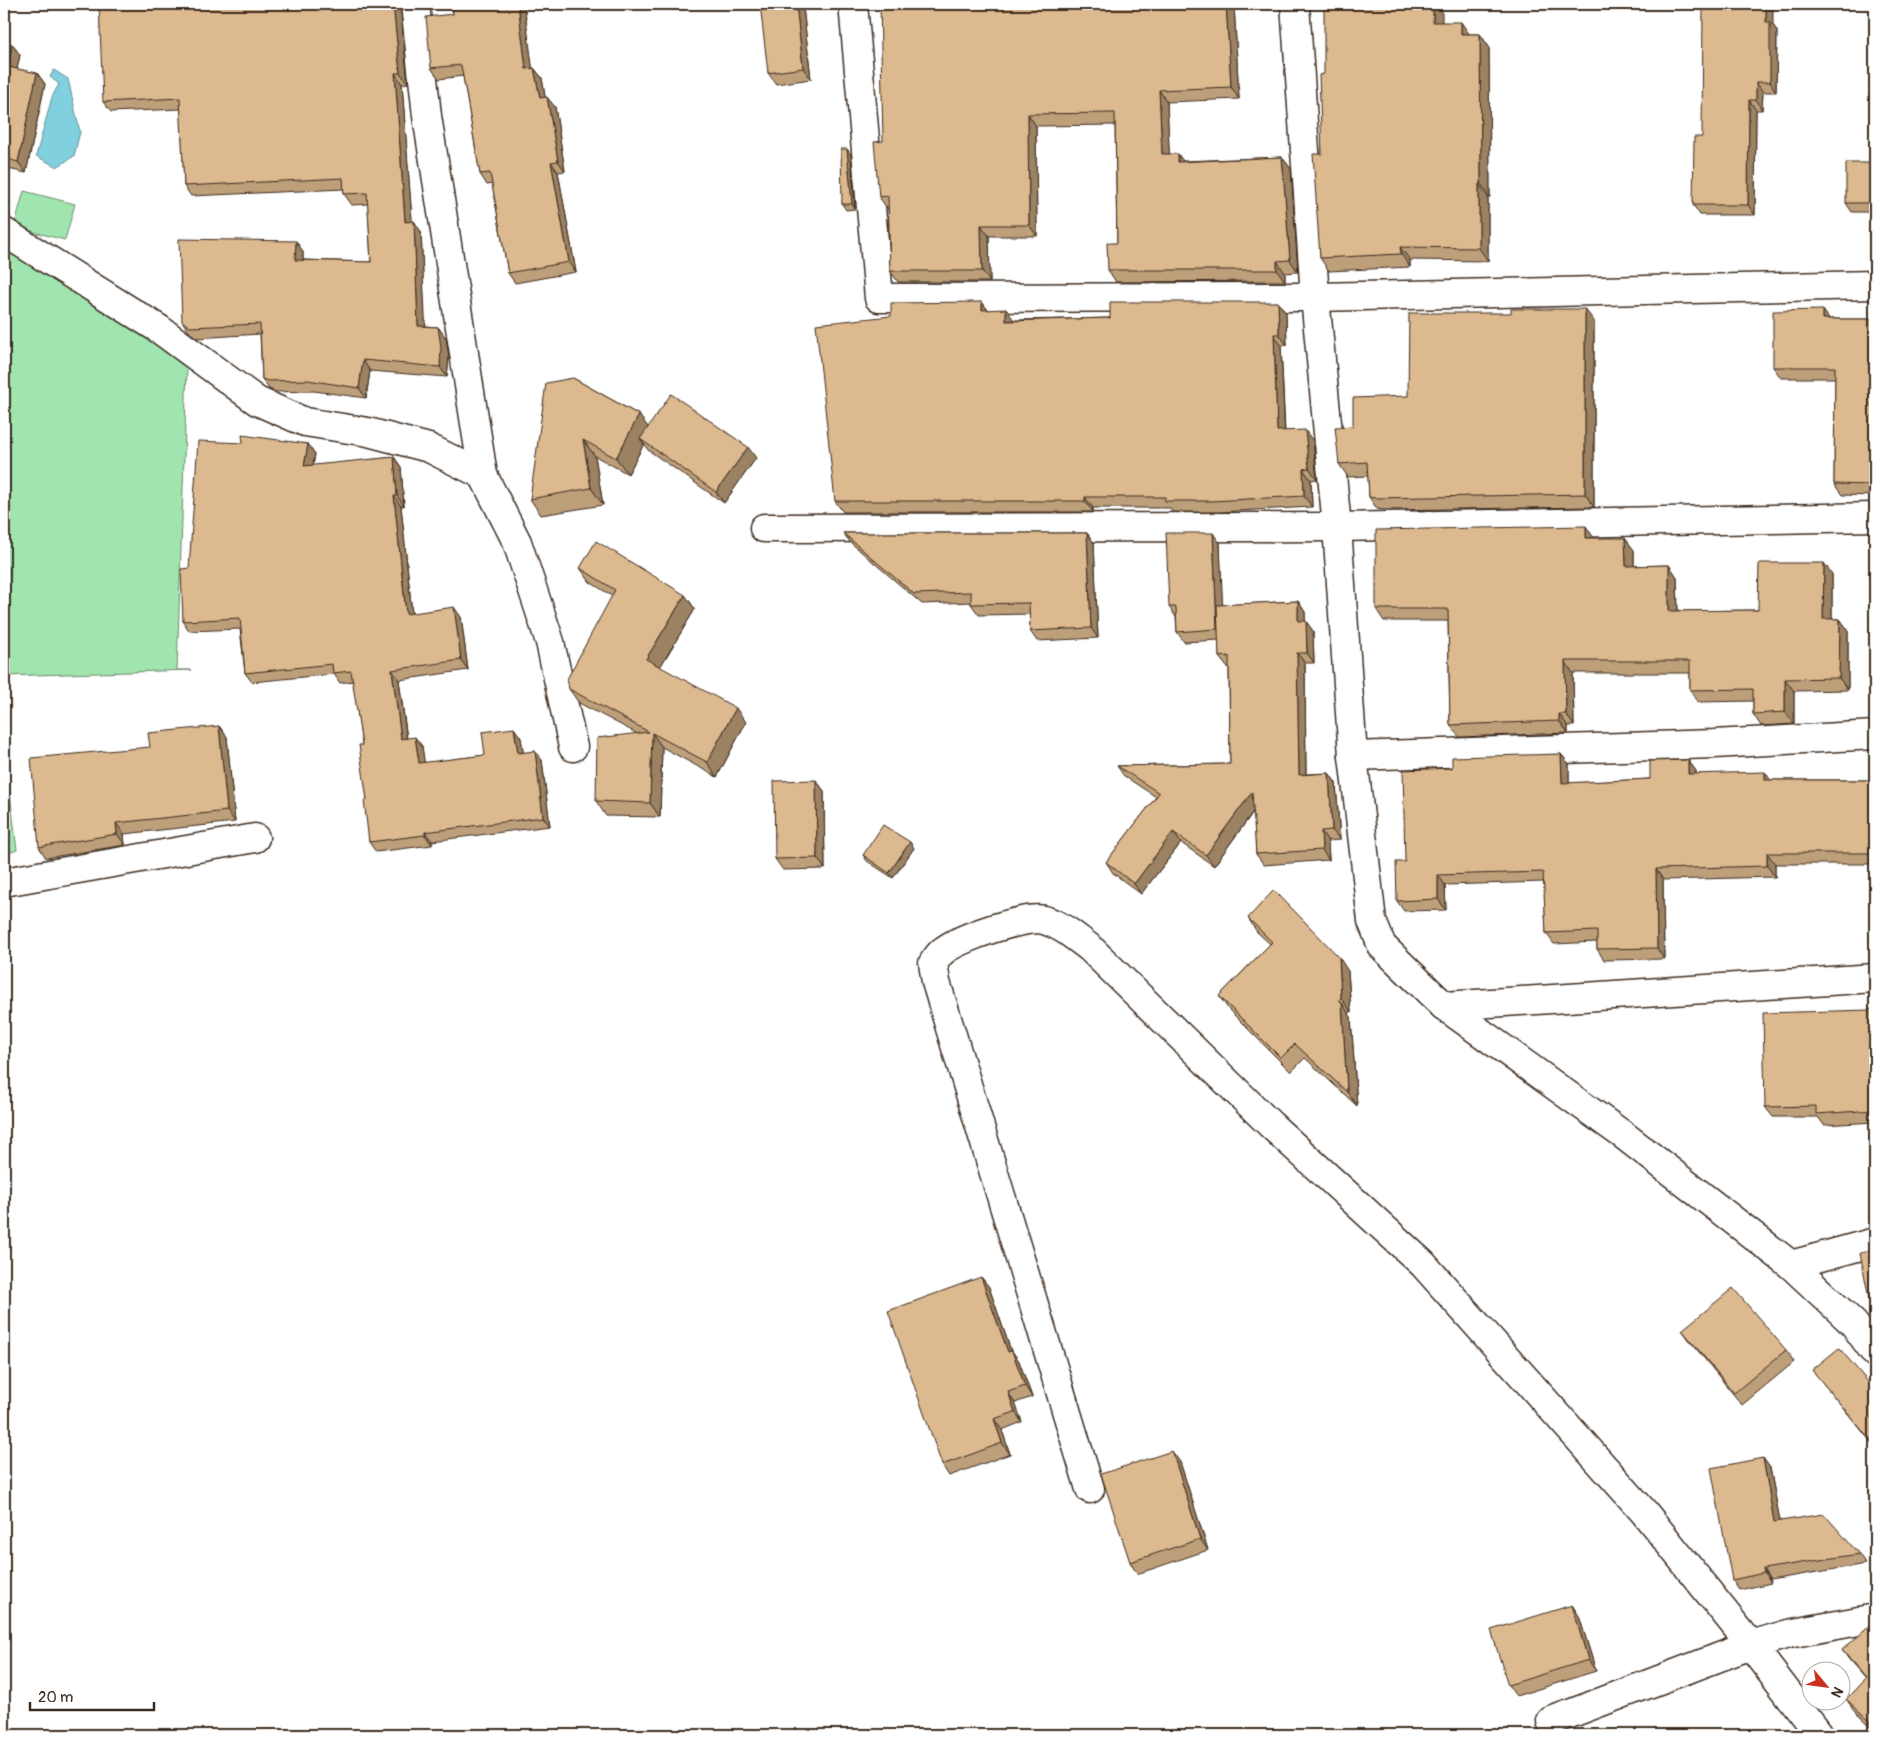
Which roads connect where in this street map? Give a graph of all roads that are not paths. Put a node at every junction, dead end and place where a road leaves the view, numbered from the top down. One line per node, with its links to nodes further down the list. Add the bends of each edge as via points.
1 (415, 4): 7 (street, via 427,116)
2 (853, 4): 6 (street, via 879,298)
3 (1295, 4): 6 (street)
4 (4, 232): 7 (street, via 159,329 258,400 305,422 368,432 429,448)
5 (1875, 285): 6 (street)
6 (1315, 297): 9 (street)
7 (483, 475): 12 (street, via 520,551 550,642)
8 (1875, 518): 9 (street)
9 (1337, 527): 10 (street); 13 (street)
10 (764, 528)
11 (1875, 735): 13 (street, via 1714,744)
12 (573, 748)
13 (1353, 756): 17 (street, via 1372,921 1382,946)
14 (255, 838): 15 (street)
15 (4, 882)
16 (1875, 978): 17 (street)
17 (1444, 1006): 19 (street, via 1626,1137)
18 (1875, 1242): 19 (street)
19 (1791, 1265): 20 (street, via 1854,1324)
20 (1875, 1353)
21 (1090, 1489): 23 (street, via 936,982 933,963 941,952 960,941 1020,921 1042,919 1062,927 1090,948 1271,1125 1423,1264 1644,1512)
22 (1875, 1618): 23 (street, via 1788,1634)
23 (1751, 1645): 24 (street); 25 (street)
24 (1551, 1721)
25 (1820, 1735)

